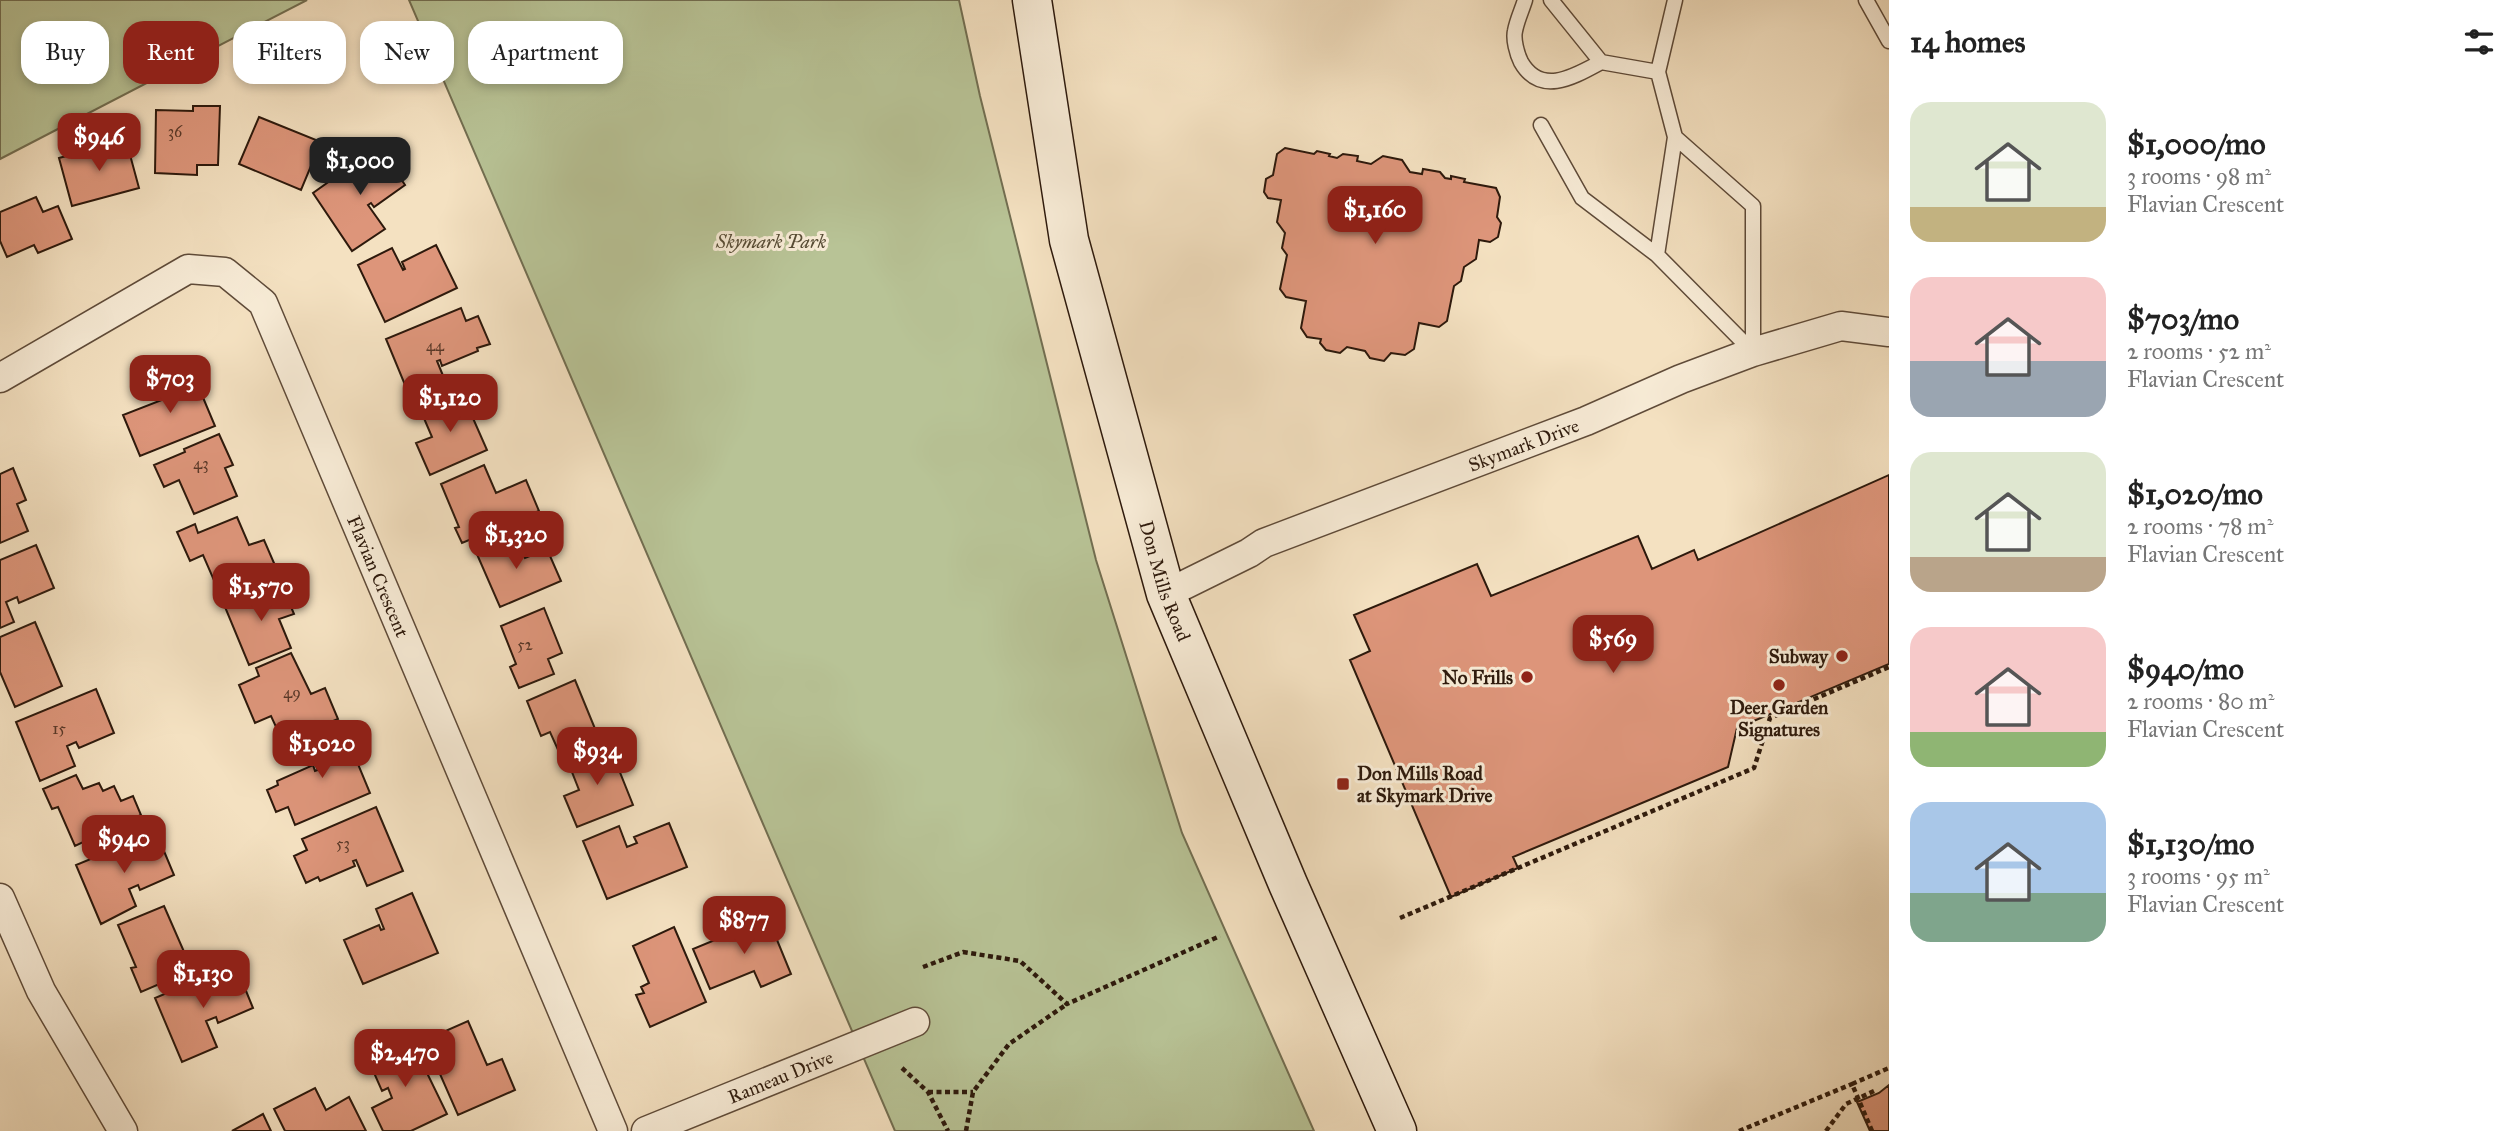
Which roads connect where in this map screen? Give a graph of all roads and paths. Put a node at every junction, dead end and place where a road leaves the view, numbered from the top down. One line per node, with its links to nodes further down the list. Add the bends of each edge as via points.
1 (1032, 0): 15 (main road, Don Mills Road, via 1069,240)
2 (1525, 0): 7 (lane, via 1513,34 1529,74 1548,82 1571,78)
3 (1551, 0): 7 (lane)
4 (1675, 0): 8 (lane)
5 (1866, 0): 6 (lane)
6 (1889, 41)
7 (1601, 62): 8 (lane)
8 (1658, 72): 10 (lane)
9 (1541, 125): 11 (lane, via 1582,198)
10 (1675, 137): 11 (lane); 13 (lane, via 1753,206)
11 (1657, 255): 13 (lane)
12 (1889, 332): 13 (street, Skymark Drive, via 1841,326)
13 (1753, 352): 15 (street, Skymark Drive, via 1586,421 1264,543)
14 (0, 378): 31 (street, Flavian Crescent, via 188,269 225,272 263,303)
15 (1166, 594): 35 (main road, Don Mills Road)
16 (1889, 667): 18 (path, via 1770,718 1754,768)
17 (0, 898): 30 (street, via 41,991)
18 (1400, 918)
19 (1220, 936): 21 (path)
20 (923, 967): 21 (path, via 963,952 1020,961)
21 (1067, 1004): 26 (path, via 1009,1044)
22 (915, 1021): 32 (street, Rameau Drive)
23 (902, 1068): 28 (path)
24 (1889, 1068): 25 (path)
25 (1852, 1084): 29 (path); 36 (path)
26 (973, 1091): 28 (path); 34 (path)
27 (1874, 1091): 29 (path)
28 (928, 1093): 33 (path)
29 (1858, 1098): 37 (path, via 1846,1104); 38 (path)
30 (123, 1131)
31 (613, 1131)
32 (646, 1131)
33 (948, 1131)
34 (965, 1131)
35 (1397, 1131)
36 (1739, 1131)
37 (1826, 1131)
38 (1872, 1131)

